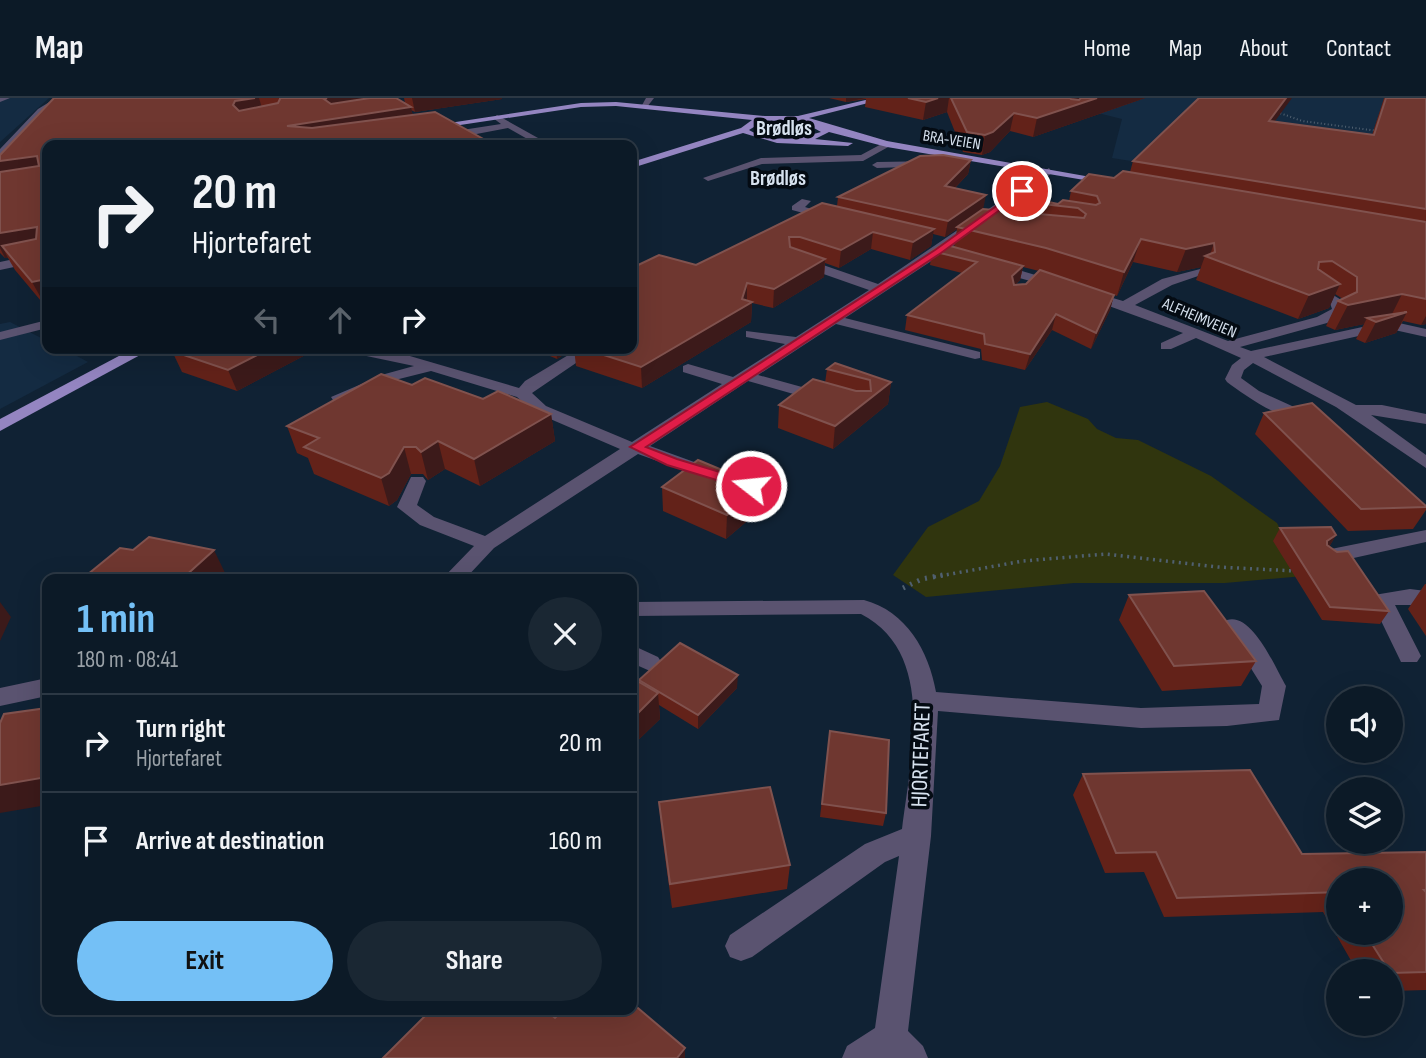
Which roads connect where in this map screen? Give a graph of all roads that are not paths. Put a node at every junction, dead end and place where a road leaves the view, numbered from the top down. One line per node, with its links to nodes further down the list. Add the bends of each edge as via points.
1 (6, 98): 4 (street)
2 (61, 98): 9 (street)
3 (884, 98): 7 (main road)
4 (0, 100)
5 (620, 101): 6 (main road); 11 (main road)
6 (647, 101): 8 (main road)
7 (861, 106): 13 (main road); 16 (main road)
8 (679, 109): 12 (main road); 17 (main road)
9 (41, 111): 10 (street); 26 (street)
10 (62, 111)
11 (495, 117): 14 (street); 15 (main road)
12 (771, 119): 13 (main road); 17 (main road)
13 (794, 119): 16 (main road, BRA-VEIEN)
14 (508, 125): 18 (street, via 460,136); 19 (street)
15 (421, 126)
16 (824, 126): 21 (main road, via 825,133); 23 (main road, BRA-VEIEN)
17 (744, 128): 20 (main road, via 748,134); 25 (main road)
18 (468, 140)
19 (535, 140)
20 (774, 140): 21 (main road, BRA-VEIEN); 22 (main road)
21 (804, 140): 23 (main road, BRA-VEIEN)
22 (747, 144)
23 (887, 144): 27 (street); 31 (main road, BRA-VEIEN)
24 (734, 145): 25 (main road)
25 (693, 148): 28 (main road)
26 (0, 154)
27 (863, 158): 29 (street); 33 (street, via 761,161)
28 (637, 163)
29 (877, 165): 30 (street); 32 (street, via 888,172)
30 (947, 165)
31 (1049, 171): 34 (main road, BRA-VEIEN); 37 (street)
32 (883, 177)
33 (708, 178)
34 (1122, 184)
35 (806, 201): 38 (street, via 796,208)
36 (976, 204): 37 (street)
37 (1004, 207): 39 (street)
38 (852, 222)
39 (976, 224): 40 (street); 46 (street)
40 (999, 226)
41 (42, 257): 44 (street)
42 (794, 260): 46 (street)
43 (977, 262): 48 (street, ALFHEIMVEIEN)
44 (0, 266)
45 (1200, 271): 48 (street, via 1167,282)
46 (880, 289): 49 (street)
47 (1315, 290): 57 (street, via 1336,301 1339,311 1322,320)
48 (1126, 306): 51 (street, ALFHEIMVEIEN)
49 (834, 319): 55 (street); 61 (street)
50 (42, 325): 54 (street)
51 (1195, 333): 56 (street); 57 (street, ALFHEIMVEIEN)
52 (1426, 333): 62 (street, via 1390,325)
53 (751, 334): 55 (street)
54 (0, 336)
55 (799, 342): 65 (street)
56 (1166, 346)
57 (1226, 346): 62 (street, ALFHEIMVEIEN)
58 (135, 354): 72 (main road)
59 (387, 354): 63 (street)
60 (581, 354): 66 (street, via 531,384)
61 (975, 355)
62 (1249, 357): 69 (street, ALFHEIMVEIEN); 70 (street, via 1233,379)
63 (434, 365): 66 (street, via 470,381); 67 (street)
64 (688, 369): 65 (street)
65 (741, 379): 68 (street); 73 (street)
66 (523, 394): 73 (street, via 540,409)
67 (339, 397)
68 (837, 401)
69 (1350, 410): 71 (street, via 1381,410); 74 (street, ALFHEIMVEIEN)
70 (1297, 415)
71 (1426, 419)
72 (0, 426)
73 (635, 448): 75 (street); 78 (street)
74 (1426, 463)
75 (725, 478)
76 (417, 481): 78 (street, via 407,507 428,522)
77 (1426, 536): 79 (street)
78 (487, 544): 80 (street)
79 (1331, 556)
80 (458, 574)
81 (1426, 598): 84 (street, via 1382,600)
82 (637, 609): 87 (street, HJORTEFARET, via 864,607 884,615 901,632 916,661)
83 (1236, 625): 87 (street, via 1274,686 1270,713 1208,720 1072,716)
84 (1409, 656)
85 (42, 688): 86 (street)
86 (0, 697)
87 (925, 701): 88 (street, HJORTEFARET)
88 (917, 836): 89 (street, via 875,852); 90 (street, HJORTEFARET)
89 (741, 946)
90 (897, 1051): 91 (street, HJORTEFARET)
91 (859, 1058)

